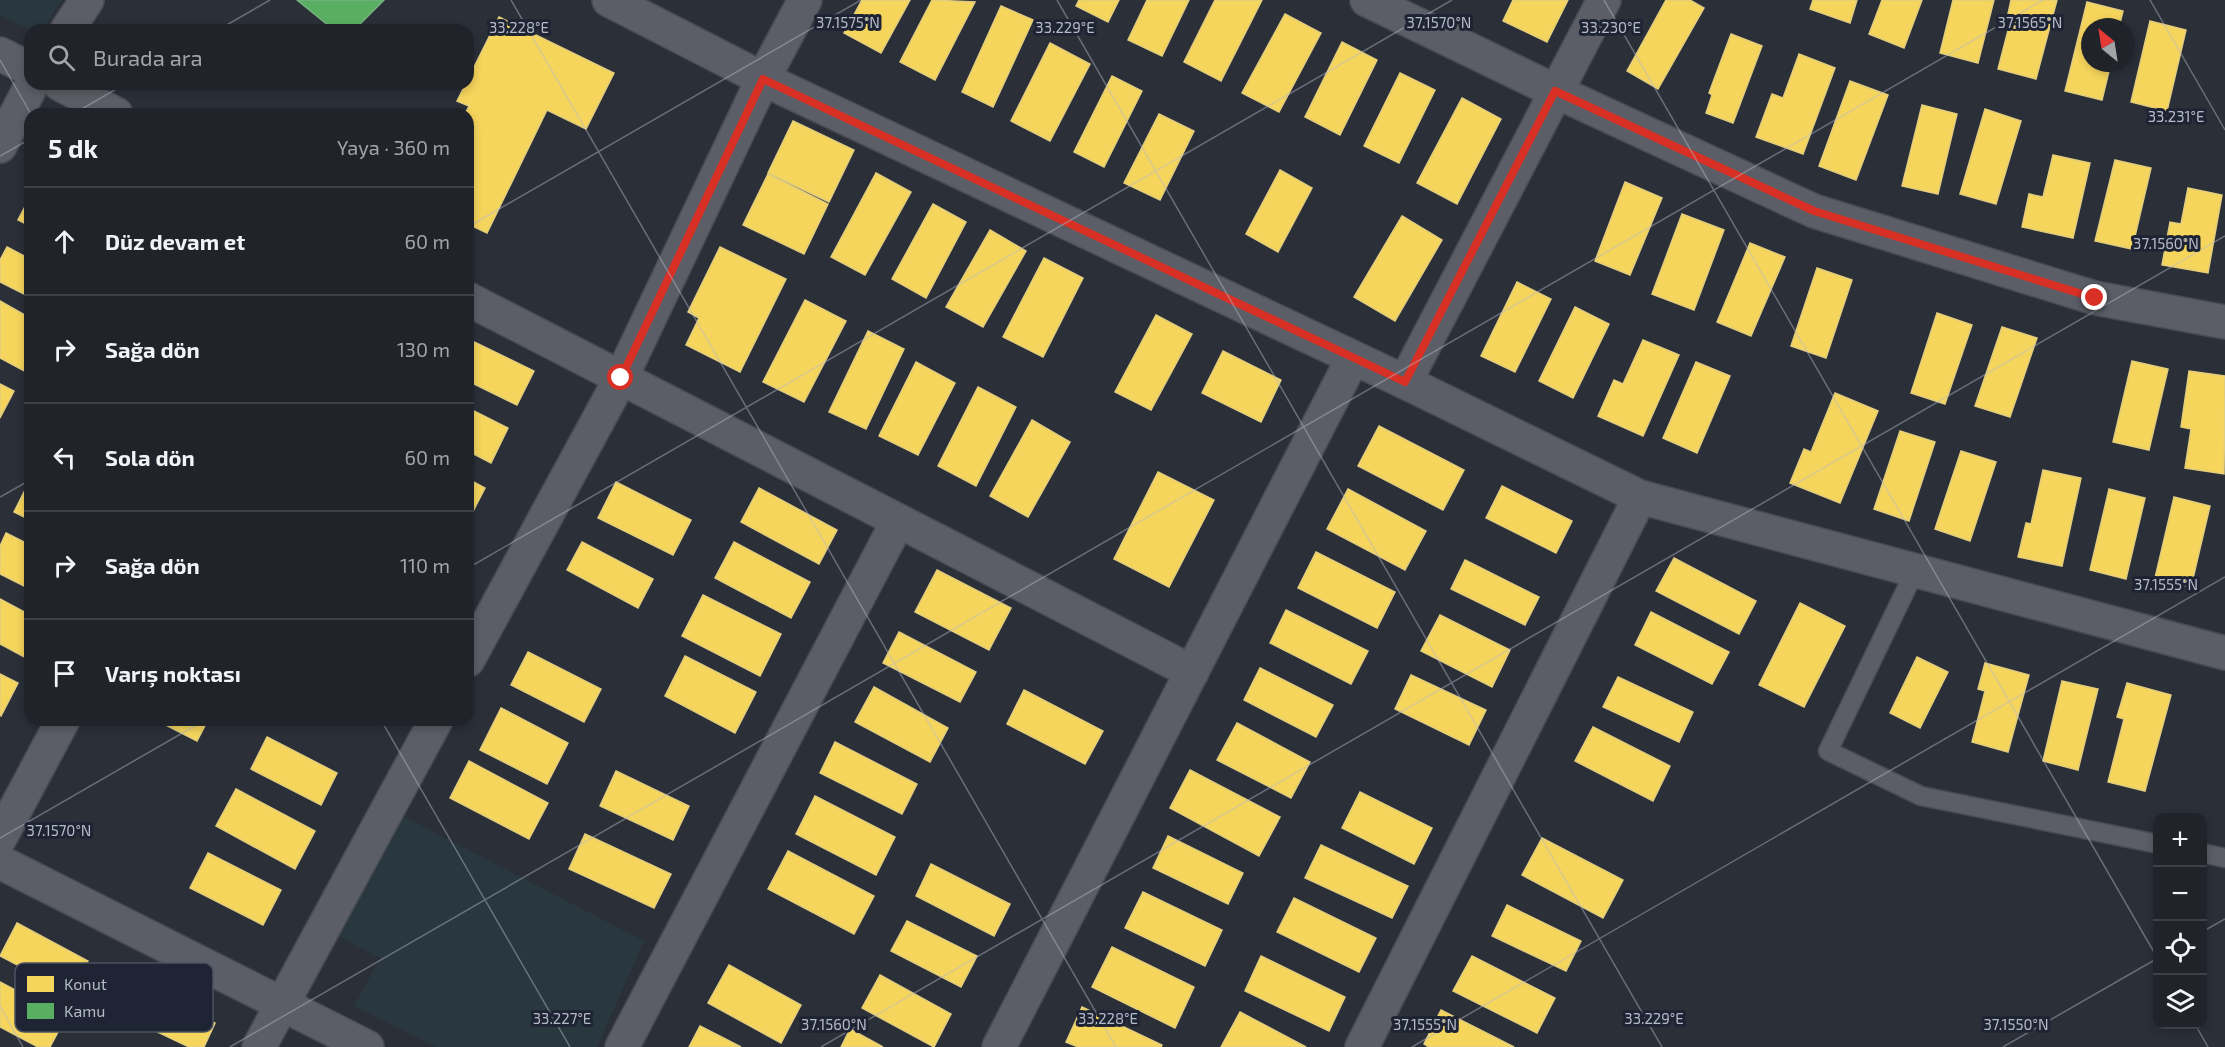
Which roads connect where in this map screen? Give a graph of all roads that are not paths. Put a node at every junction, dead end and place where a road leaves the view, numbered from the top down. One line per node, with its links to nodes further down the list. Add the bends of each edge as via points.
1 (87, 0): 6 (street)
2 (609, 0): 9 (street)
3 (805, 0): 9 (street)
4 (1367, 0): 12 (street)
5 (1604, 0): 12 (street)
6 (71, 24)
7 (0, 54): 8 (street)
8 (24, 66)
9 (763, 79): 17 (street); 18 (street)
10 (29, 90): 14 (street)
11 (71, 90): 13 (street)
12 (1555, 91): 16 (street, via 1814,211 2095,298); 19 (street)
13 (105, 108)
14 (0, 146)
15 (474, 302): 18 (street)
16 (2225, 322)
17 (1353, 358): 19 (street); 25 (street)
18 (621, 378): 21 (street); 23 (street)
19 (1405, 382): 20 (street)
20 (1640, 497): 22 (street); 40 (street)
21 (898, 521): 25 (street); 38 (street)
22 (1915, 571): 24 (street); 29 (lane, via 1828,751 1921,796)
23 (474, 649)
24 (2225, 653)
25 (1192, 672): 39 (street)
26 (60, 726): 28 (street)
27 (433, 726): 35 (street)
28 (0, 838)
29 (2153, 843)
30 (2207, 854): 31 (lane)
31 (2225, 858)
32 (0, 862): 33 (street)
33 (199, 963)
34 (213, 970): 35 (street)
35 (282, 1005): 36 (street); 37 (street)
36 (259, 1047)
37 (367, 1047)
38 (622, 1047)
39 (999, 1047)
40 (1362, 1047)

